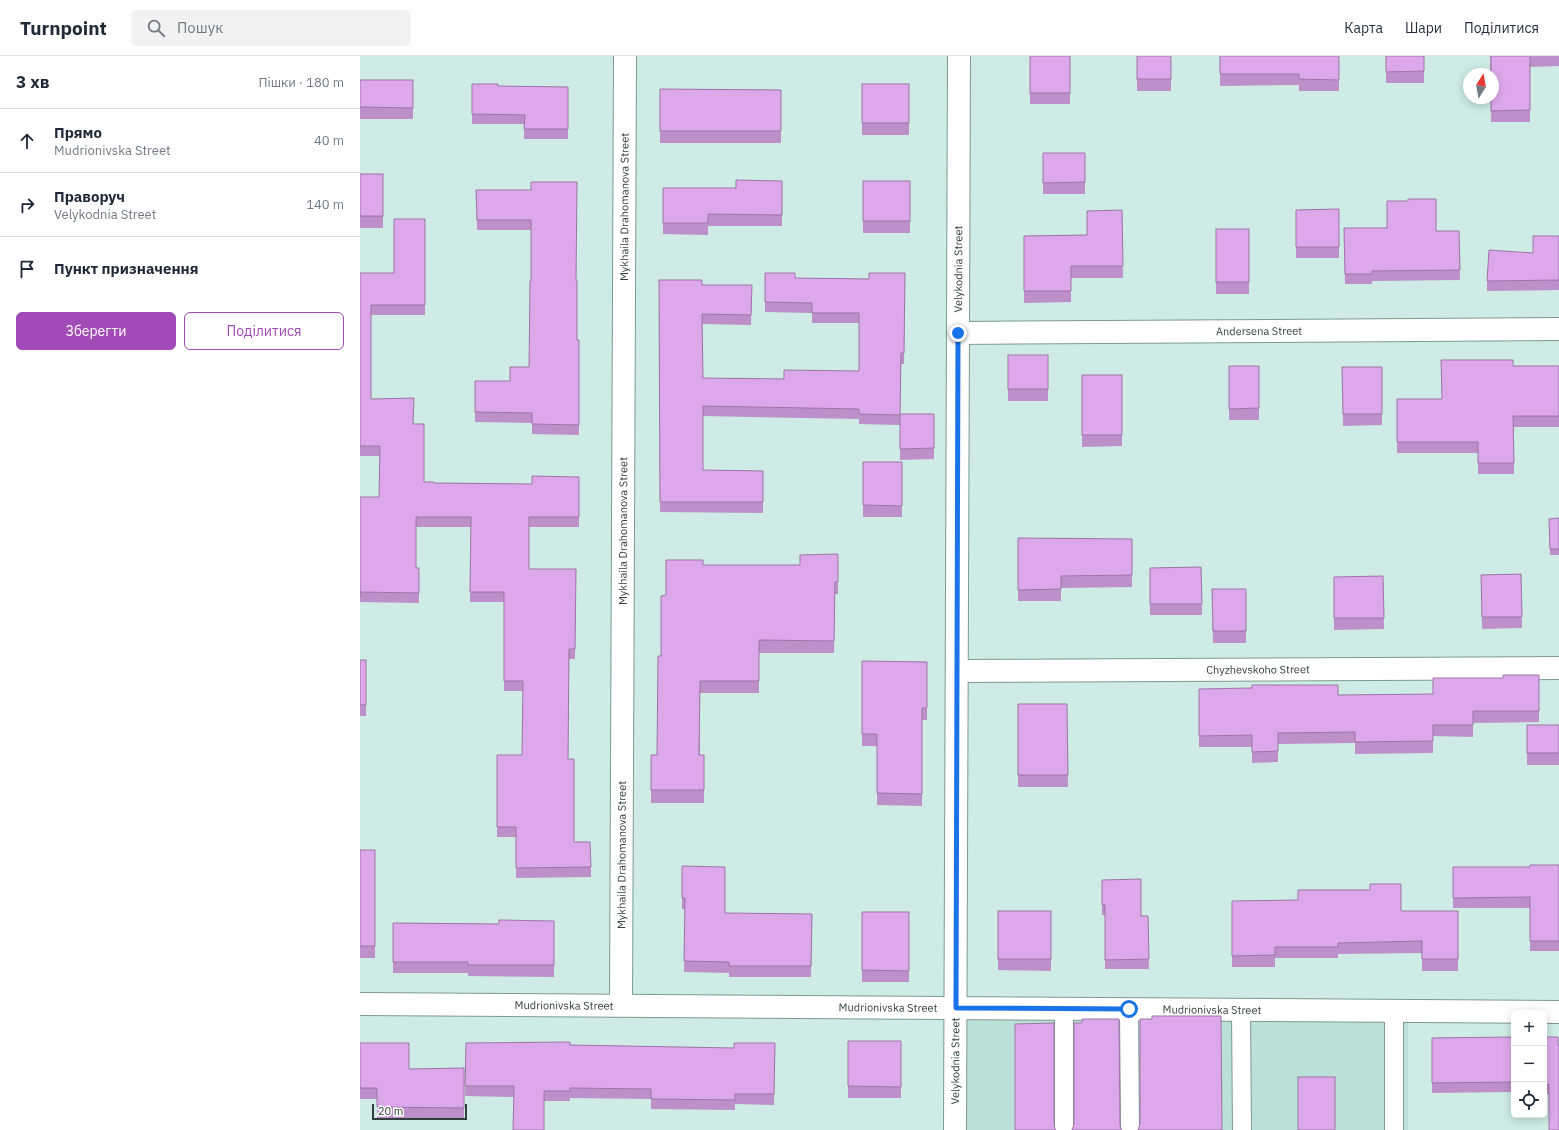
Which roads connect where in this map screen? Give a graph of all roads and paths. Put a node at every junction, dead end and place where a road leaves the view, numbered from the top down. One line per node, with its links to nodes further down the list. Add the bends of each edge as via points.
1 (625, 56): 8 (street, Mykhaila Drahomanova Street)
2 (960, 56): 4 (street, Velykodnia Street)
3 (1559, 329): 4 (street, Andersena Street)
4 (958, 333): 6 (street, Velykodnia Street)
5 (1559, 668): 6 (street, Chyzhevskoho Street)
6 (957, 671): 9 (street, Velykodnia Street)
7 (360, 1004): 8 (street, Mudrionivska Street)
8 (622, 1005): 9 (street, Mudrionivska Street)
9 (956, 1008): 10 (street, Mudrionivska Street); 15 (street, Velykodnia Street)
10 (1064, 1009): 11 (street, Mudrionivska Street); 16 (lane)
11 (1129, 1009): 12 (street, Mudrionivska Street); 17 (lane)
12 (1241, 1010): 13 (street, Mudrionivska Street); 18 (lane)
13 (1394, 1011): 14 (street, Mudrionivska Street); 19 (lane)
14 (1559, 1012)
15 (955, 1130)
16 (1064, 1130)
17 (1130, 1130)
18 (1242, 1130)
19 (1394, 1130)

